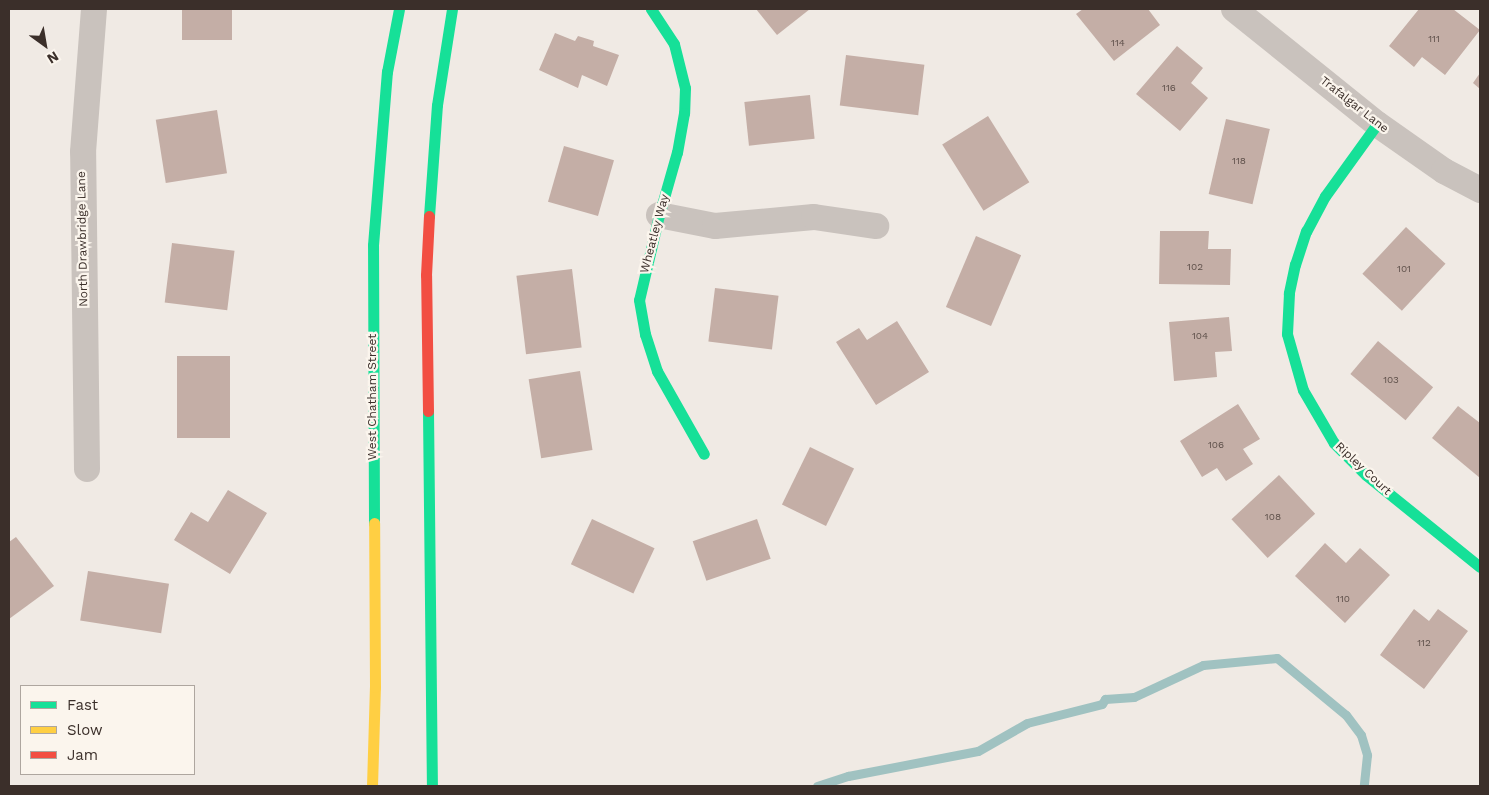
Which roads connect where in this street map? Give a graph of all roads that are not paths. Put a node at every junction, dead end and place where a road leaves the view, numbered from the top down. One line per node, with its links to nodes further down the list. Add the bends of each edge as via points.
1 (92, 9): 11 (street, North Drawbridge Lane, via 82,152)
2 (399, 9): 13 (street, West Chatham Street, via 387,72 373,245 375,687)
3 (452, 9): 14 (street, via 437,105 426,275)
4 (651, 9): 8 (street, Wheatley Way, via 674,44 685,88 677,152)
5 (1234, 9): 6 (street, Trafalgar Lane)
6 (1377, 124): 7 (street, Trafalgar Lane, via 1444,171); 12 (street, Ripley Court, via 1325,196 1306,232 1289,293 1288,334 1293,359 1303,390 1334,443 1366,475)
7 (1480, 190)
8 (659, 215): 9 (street, via 714,226 814,217); 10 (street, Wheatley Way, via 640,300 645,334 665,387)
9 (876, 226)
10 (704, 454)
11 (87, 469)
12 (1480, 568)
13 (372, 786)
14 (432, 786)

